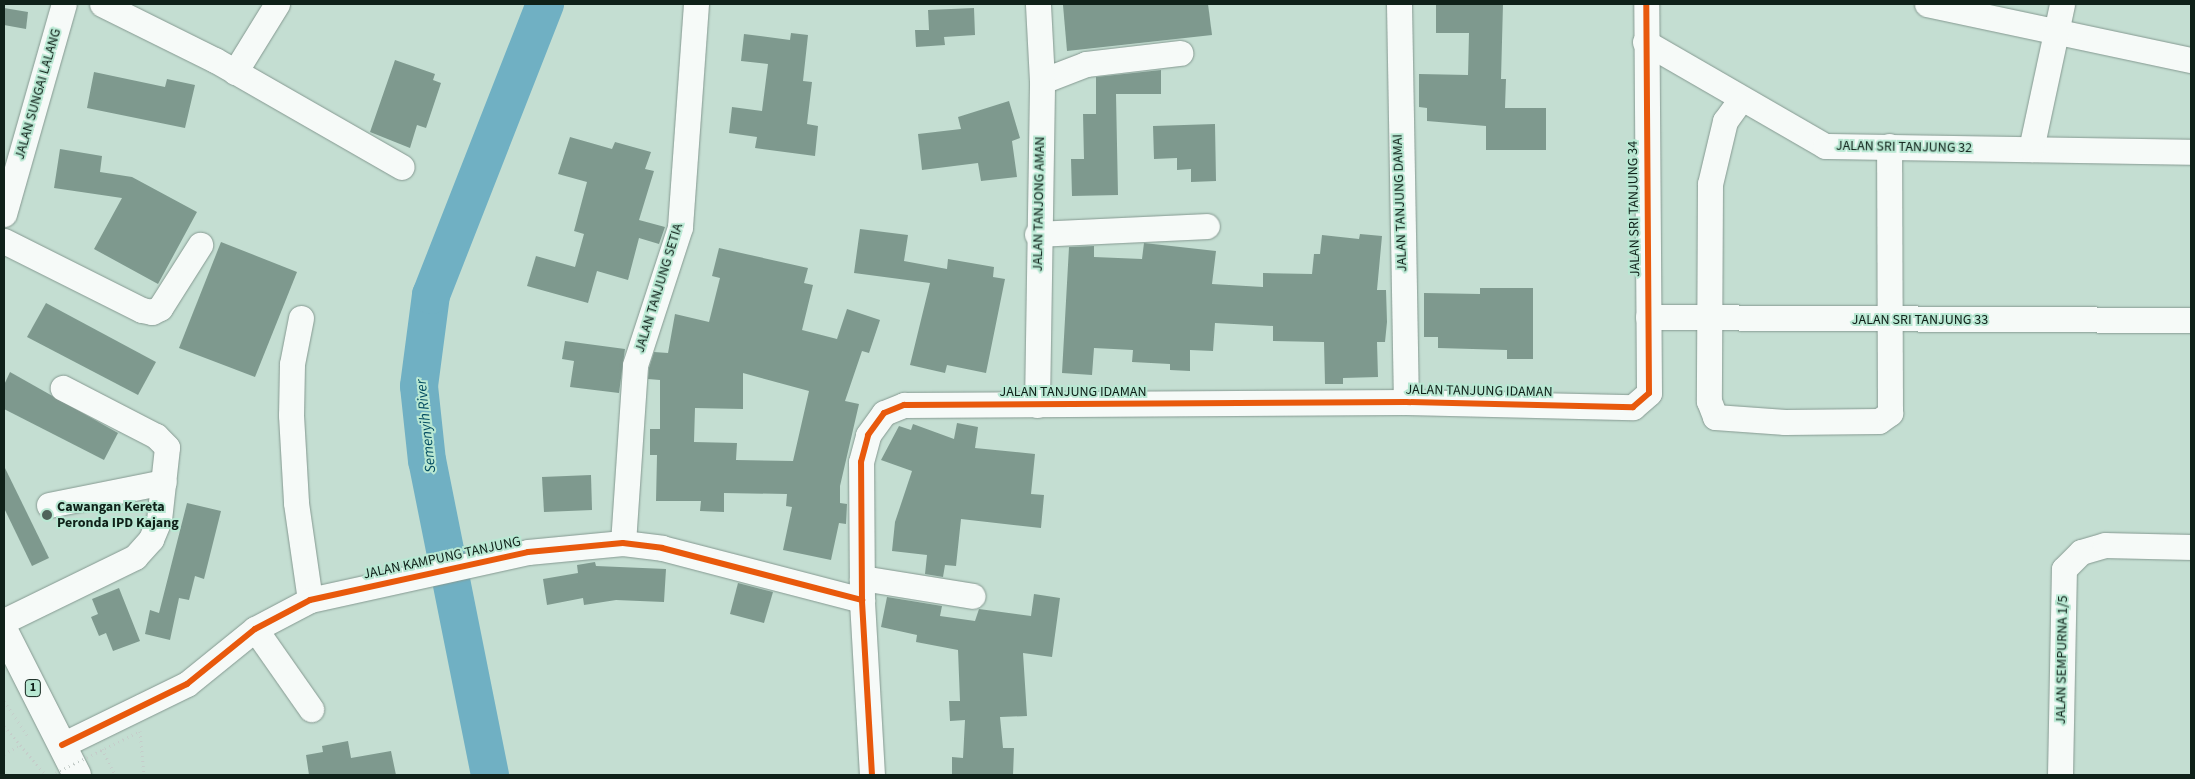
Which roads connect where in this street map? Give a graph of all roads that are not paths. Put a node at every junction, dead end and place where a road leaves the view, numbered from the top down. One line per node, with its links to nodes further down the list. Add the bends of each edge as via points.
1 (64, 4): 21 (street, JALAN SUNGAI LALANG)
2 (102, 4): 14 (street)
3 (277, 4): 14 (street)
4 (696, 4): 38 (street, JALAN TANJUNG SETIA, via 680,227 635,365)
5 (1038, 4): 15 (street, JALAN TANJONG AMAN)
6 (1399, 4): 33 (street, JALAN TANJUNG DAMAI)
7 (1646, 4): 11 (street, JALAN SRI TANJUNG 34)
8 (1928, 4): 10 (street)
9 (2062, 4): 10 (street)
10 (2056, 30): 13 (street); 18 (street)
11 (1645, 42): 16 (street, JALAN SRI TANJUNG 32); 27 (street, JALAN SRI TANJUNG 34)
12 (1180, 53): 15 (street, via 1086,64)
13 (2191, 60)
14 (235, 72): 20 (street)
15 (1042, 81): 24 (street, JALAN TANJONG AMAN)
16 (1741, 99): 17 (street, JALAN SRI TANJUNG 32, via 1825,146); 29 (street, via 1726,121 1710,184)
17 (1889, 146): 18 (street, JALAN SRI TANJUNG 32); 30 (street)
18 (2031, 149): 19 (street, JALAN SRI TANJUNG 32)
19 (2191, 152)
20 (402, 168)
21 (10, 169): 22 (street, JALAN SUNGAI LALANG)
22 (4, 214)
23 (1207, 226): 24 (street)
24 (1037, 234): 34 (street, JALAN TANJONG AMAN)
25 (4, 241): 26 (street, via 142,310 152,312 160,308)
26 (200, 245)
27 (1648, 317): 29 (street, JALAN SRI TANJUNG 33); 35 (street, JALAN SRI TANJUNG 34, via 1648,393)
28 (302, 318): 42 (street, via 292,364 291,415 296,503)
29 (1710, 318): 30 (street, JALAN SRI TANJUNG 33); 30 (street, via 1709,401 1715,417 1785,422 1880,421 1890,413)
30 (1890, 320): 31 (street, JALAN SRI TANJUNG 33)
31 (2191, 320)
32 (63, 388): 36 (street, via 156,436 167,446)
33 (1406, 402): 34 (street, JALAN TANJUNG IDAMAN); 35 (street, JALAN TANJUNG IDAMAN)
34 (1037, 405): 40 (street, JALAN TANJUNG IDAMAN, via 904,405 884,413 868,435 861,462)
35 (1633, 407)
36 (164, 482): 37 (street); 43 (street, via 160,520 151,539 135,557)
37 (49, 505)
38 (624, 543): 40 (street, JALAN KAMPUNG TANJUNG); 42 (street, JALAN KAMPUNG TANJUNG, via 528,552)
39 (2191, 547): 50 (street, JALAN SEMPURNA 1/5, via 2105,545 2081,552 2064,569)
40 (862, 589): 41 (street, JALAN KAMPUNG TANJUNG); 49 (street, JALAN TANJUNG IDAMAN)
41 (973, 596)
42 (310, 600): 44 (street, JALAN KAMPUNG TANJUNG)
43 (4, 621)
44 (255, 629): 46 (street); 47 (street, JALAN KAMPUNG TANJUNG, via 187,684)
45 (4, 631): 47 (main road, 1)
46 (311, 709)
47 (62, 745): 48 (main road, 1)
48 (77, 775)
49 (872, 775)
50 (2060, 775)

